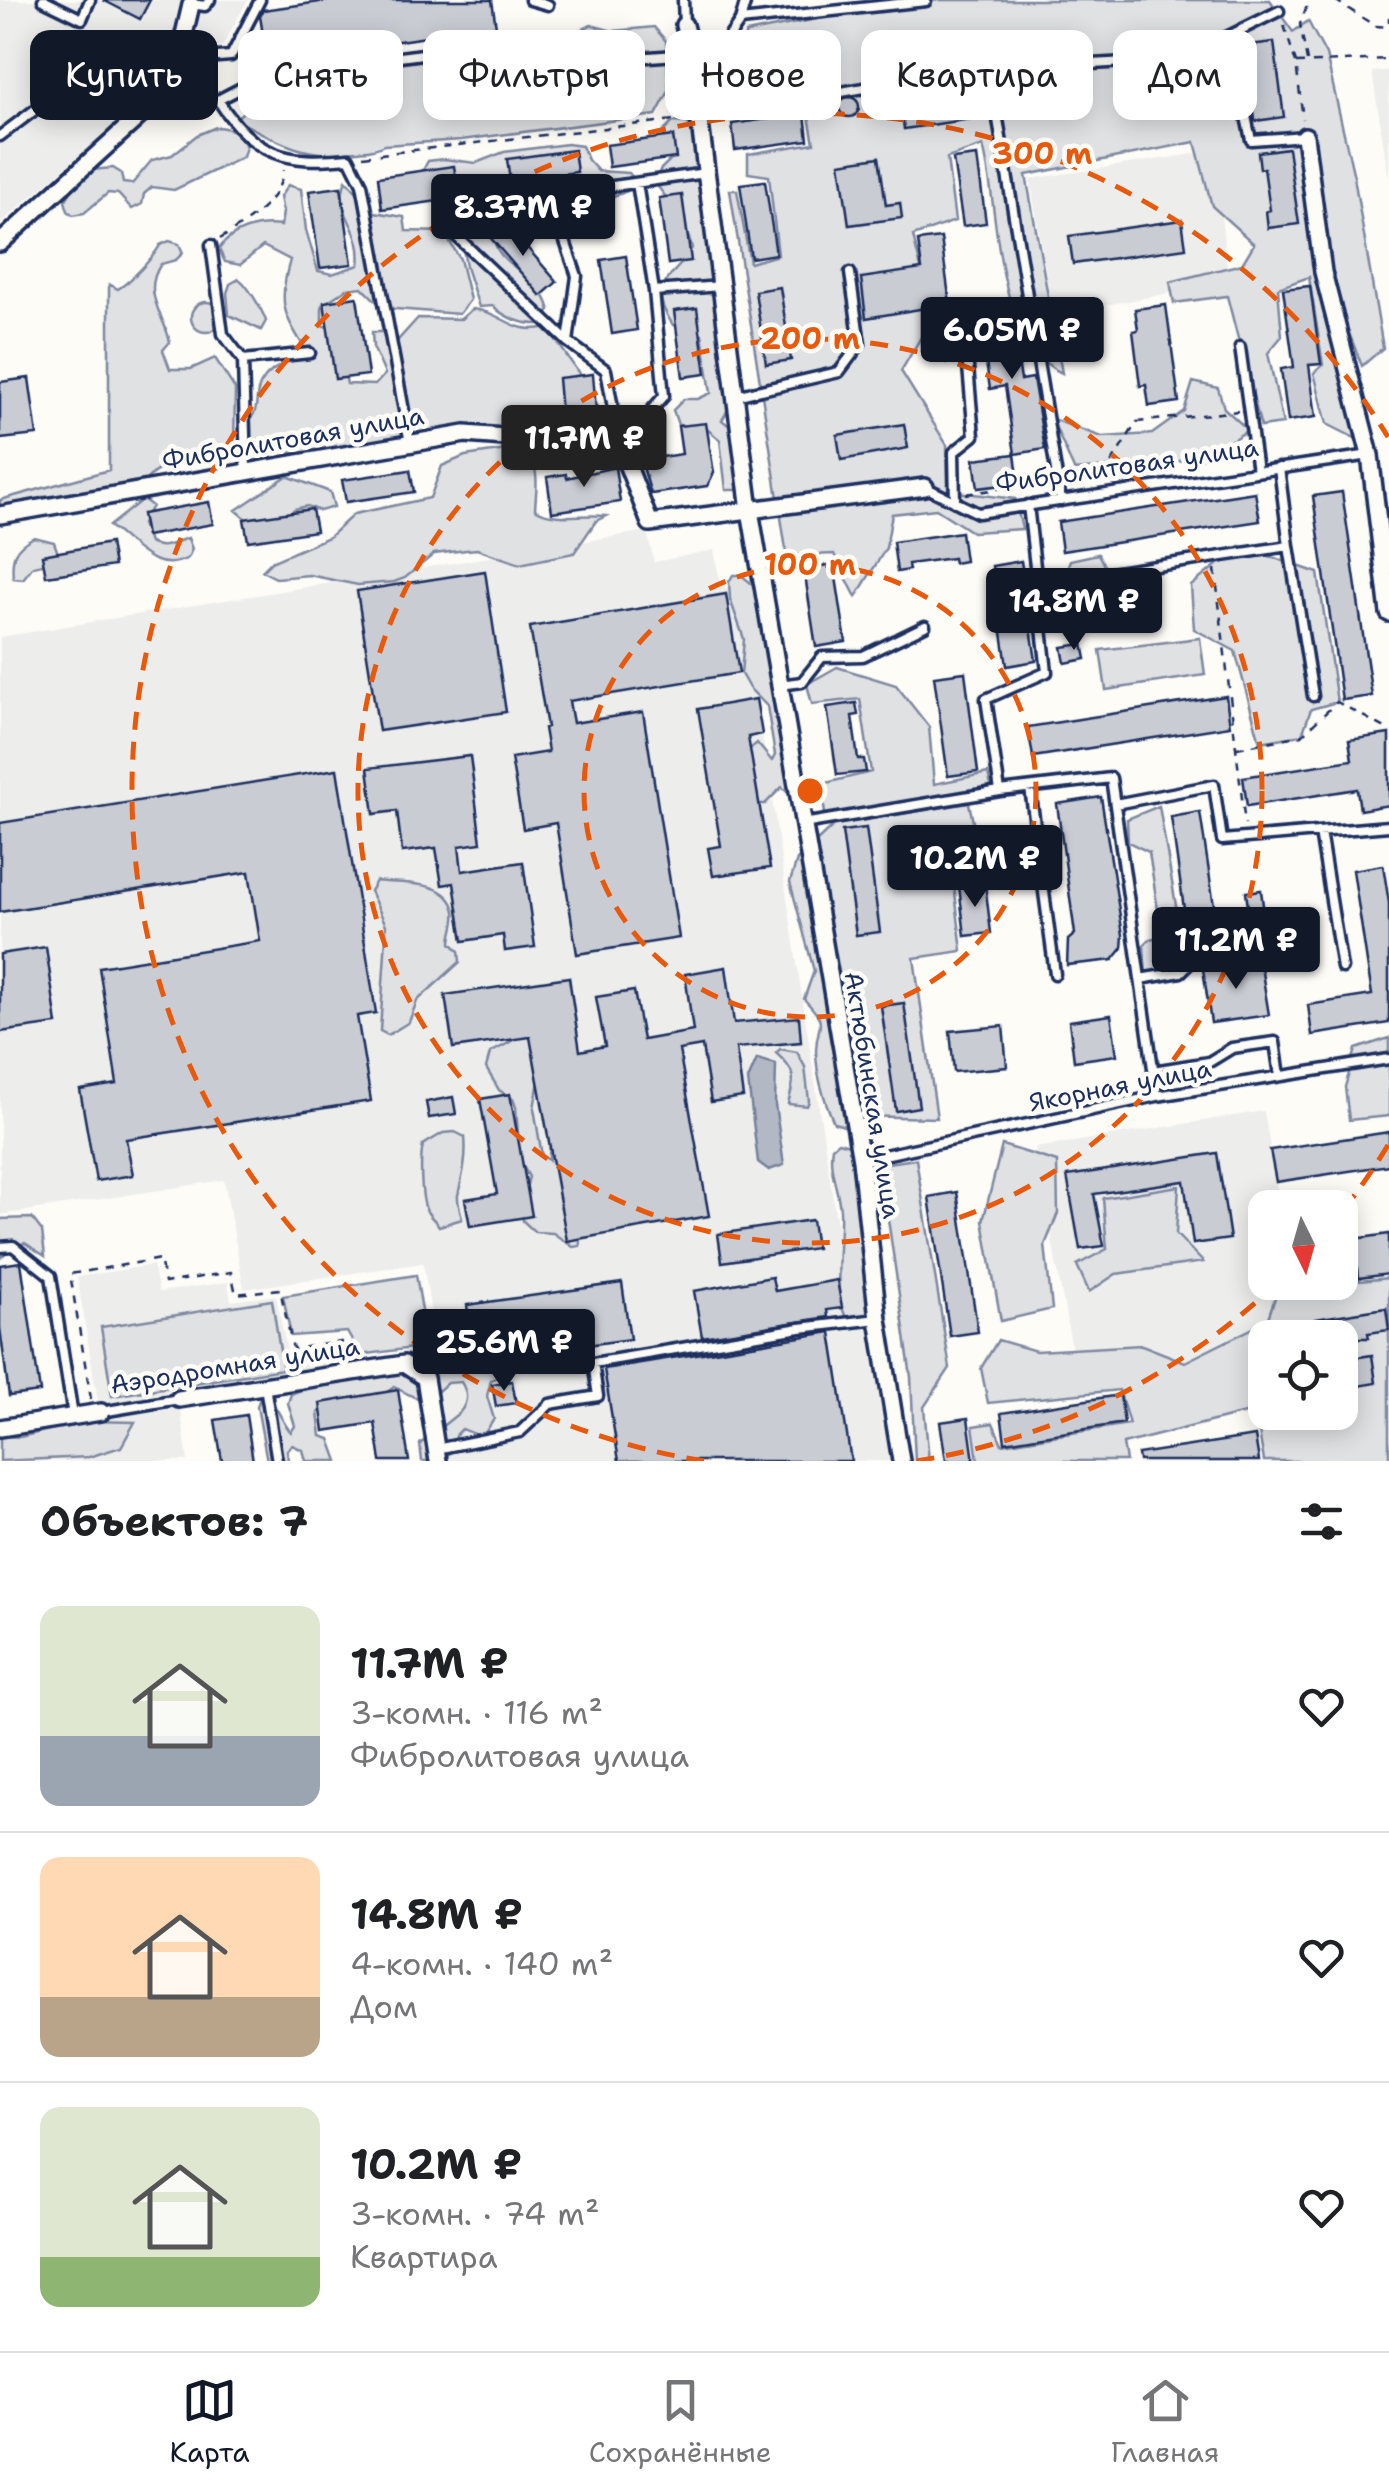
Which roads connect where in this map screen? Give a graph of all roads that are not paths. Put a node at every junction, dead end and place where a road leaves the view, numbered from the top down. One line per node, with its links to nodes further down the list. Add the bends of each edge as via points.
1 (43, 0): 2 (lane, via 82,19)
2 (90, 0)
3 (210, 0): 9 (lane, via 205,6)
4 (260, 0): 19 (lane, via 232,56)
5 (530, 0): 10 (lane)
6 (683, 0): 13 (lane)
7 (746, 0): 12 (lane)
8 (926, 1): 12 (lane)
9 (191, 3): 14 (street)
10 (548, 5)
11 (1280, 11): 17 (lane)
12 (740, 22): 16 (lane)
13 (684, 25): 15 (street, Актюбинская улица)
14 (185, 30)
15 (685, 30)
16 (734, 30)
17 (1241, 30)
18 (665, 56): 20 (lane, via 621,59 538,38 268,74)
19 (218, 57)
20 (218, 100): 42 (lane, via 253,141 284,158 349,158 362,184)
21 (30, 114): 26 (lane)
22 (135, 120): 31 (street)
23 (699, 120): 28 (street, Актюбинская улица)
24 (998, 120): 50 (lane)
25 (1247, 120): 27 (lane, via 1251,140)
26 (0, 136)
27 (1305, 136): 44 (street, via 1323,272)
28 (706, 173): 29 (lane); 34 (street, Актюбинская улица)
29 (637, 183): 35 (lane); 37 (lane, via 549,195 577,276)
30 (454, 234): 37 (lane)
31 (0, 243)
32 (211, 245): 40 (lane, via 223,334)
33 (850, 273): 41 (lane, via 860,344 840,372)
34 (721, 286): 35 (lane); 41 (street, Актюбинская улица)
35 (654, 291): 43 (lane, via 664,396)
36 (964, 332): 49 (lane, via 974,436 954,452)
37 (568, 342): 43 (lane, via 606,370)
38 (1240, 347): 47 (lane)
39 (310, 353): 40 (lane)
40 (243, 360): 46 (lane)
41 (735, 396): 52 (street, Актюбинская улица)
42 (410, 443): 43 (street, Фибролитовая улица, via 465,434); 46 (street, Фибролитовая улица)
43 (620, 446): 52 (street, Фибролитовая улица, via 650,523)
44 (1370, 455): 45 (lane, Фибролитовая улица); 56 (street)
45 (1279, 468): 47 (lane, Фибролитовая улица); 54 (lane)
46 (246, 471): 53 (street, Фибролитовая улица)
47 (1258, 472): 50 (lane, Фибролитовая улица)
48 (925, 487): 49 (lane, Фибролитовая улица); 52 (street, Фибролитовая улица)
49 (955, 498): 51 (lane, Фибролитовая улица, via 978,513)
50 (1061, 500): 51 (lane, Фибролитовая улица)
51 (1028, 506): 55 (lane)
52 (750, 510): 58 (street, Актюбинская улица)
53 (0, 515)
54 (1289, 546): 55 (lane); 59 (lane)
55 (1037, 584): 61 (lane, via 1047,672 986,699)
56 (1389, 612)
57 (925, 626): 58 (lane, via 862,656 822,657 802,682)
58 (780, 685): 63 (street, Актюбинская улица)
59 (1313, 696)
60 (1030, 788): 61 (lane); 62 (lane, via 1111,778); 68 (lane)
61 (1000, 791): 63 (lane)
62 (1115, 804): 65 (lane, via 1214,784 1222,840); 69 (lane)
63 (803, 824): 74 (street, Актюбинская улица)
64 (1389, 826): 65 (lane)
65 (1320, 832): 67 (lane)
66 (1264, 948): 69 (lane)
67 (1342, 968)
68 (1056, 974)
69 (1140, 979): 71 (lane)
70 (1389, 1059): 72 (lane, Якорная улица)
71 (1154, 1071): 72 (lane, via 1274,1042); 73 (lane)
72 (1280, 1076): 73 (lane, Якорная улица)
73 (1157, 1096): 74 (lane, Якорная улица)
74 (860, 1160): 76 (street, Актюбинская улица)
75 (0, 1247): 80 (lane, via 13,1246 51,1276)
76 (878, 1319): 82 (lane, via 593,1363 598,1396 550,1404 520,1432); 84 (street, Актюбинская улица)
77 (265, 1386): 78 (street, Аэродромная улица); 82 (street, Аэродромная улица, via 404,1364 425,1378); 83 (lane)
78 (180, 1400): 79 (lane, Аэродромная улица)
79 (97, 1412): 80 (street, Аэродромная улица)
80 (73, 1416): 81 (street, Аэродромная улица)
81 (0, 1428)
82 (437, 1455)
83 (278, 1461)
84 (901, 1461)

